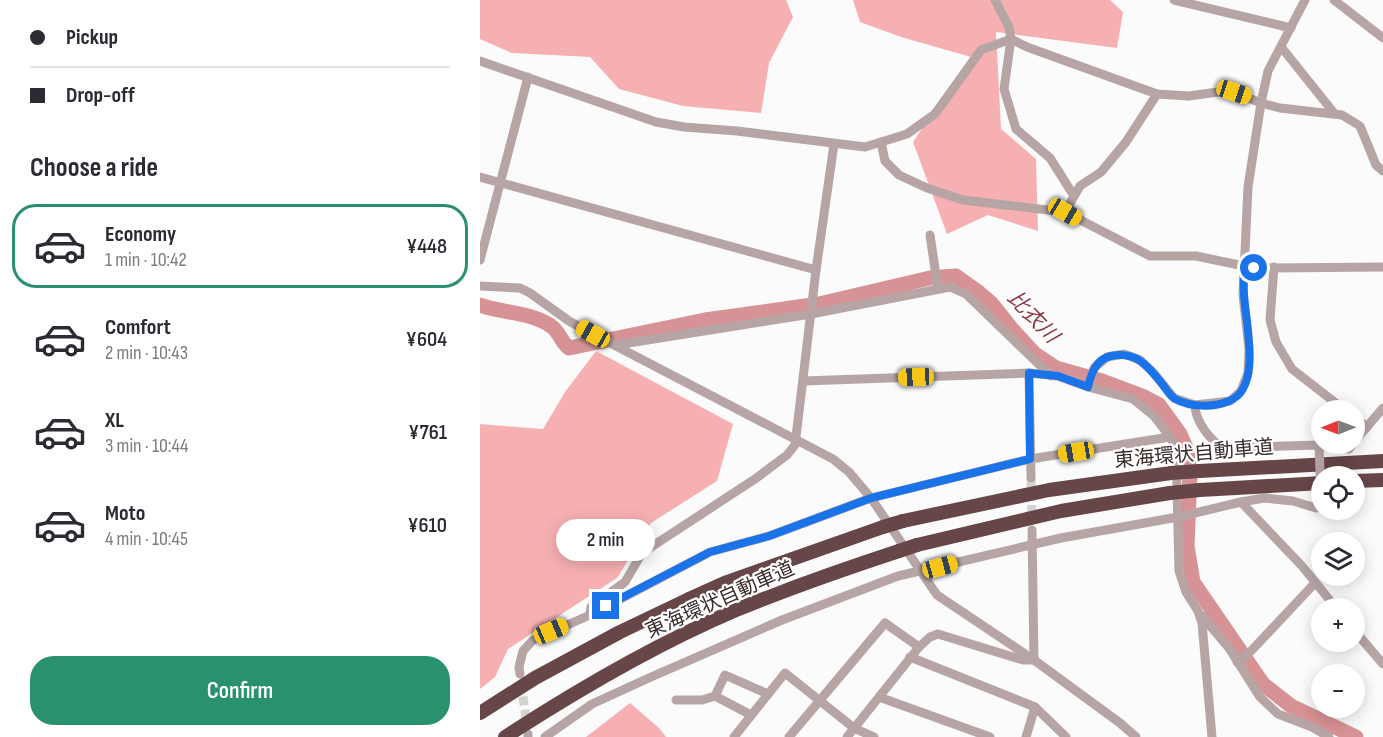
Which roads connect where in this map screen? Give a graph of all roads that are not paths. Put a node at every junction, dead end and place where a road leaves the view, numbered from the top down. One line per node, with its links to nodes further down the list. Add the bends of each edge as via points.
1 (995, 0): 7 (street)
2 (1174, 0): 5 (street)
3 (1305, 0): 5 (street)
4 (1334, 0): 6 (street)
5 (1291, 28): 8 (street)
6 (1383, 38)
7 (1011, 39): 11 (street); 14 (street, via 981,50 935,114 907,134); 19 (street, via 1004,89 1016,129 1050,158)
8 (1282, 48): 12 (street, via 1268,71); 13 (street)
9 (480, 61): 10 (street)
10 (528, 77): 15 (street, via 656,122); 18 (street)
11 (1157, 94): 12 (street, via 1189,96 1224,91); 19 (street, via 1115,156 1101,172 1084,182)
12 (1261, 103): 13 (street, via 1297,111); 23 (street, via 1248,187)
13 (1334, 113): 16 (street, via 1360,126 1376,165)
14 (881, 142): 15 (street, via 865,147); 20 (street, via 885,161 899,175 927,188 963,200)
15 (834, 144): 26 (street)
16 (1383, 171)
17 (480, 177): 18 (street)
18 (502, 183): 22 (street); 26 (street)
19 (1074, 196): 20 (street)
20 (1065, 212): 23 (street, via 1150,256 1196,256)
21 (930, 235): 28 (street)
22 (480, 260)
23 (1244, 266): 24 (street); 36 (street, via 1249,349 1245,384 1230,401)
24 (1274, 267): 25 (street); 35 (street, via 1270,320 1276,342 1292,369)
25 (1383, 267)
26 (816, 270): 29 (street)
27 (480, 286): 30 (street, via 519,288 569,321)
28 (938, 289): 29 (street); 32 (street, via 950,287 966,294)
29 (811, 314): 30 (street); 33 (street)
30 (616, 345): 41 (street)
31 (1029, 373): 32 (street); 33 (street); 43 (street)
32 (1051, 376): 34 (street)
33 (803, 381): 41 (street)
34 (1088, 387): 36 (street, via 1094,368 1107,357 1124,354 1140,360 1174,398); 40 (street, via 1133,399 1154,416)
35 (1332, 400)
36 (1195, 405): 42 (street, via 1195,415 1223,448)
37 (1383, 408): 38 (street)
38 (1367, 427): 39 (street)
39 (1365, 429)
40 (1170, 437): 43 (street); 52 (street, via 1176,447)
41 (797, 440): 49 (street, via 833,459); 61 (street, via 787,455 755,479 642,553 625,582 591,607)
42 (1311, 446)
43 (1030, 459): 45 (street); 49 (street)
44 (1383, 461): 75 (highway, 東海環状自動車道, bridge, via 1171,473 1048,490 903,521 697,595 535,678)
45 (1030, 477)
46 (1383, 480): 47 (highway)
47 (1365, 481)
48 (1311, 484): 78 (highway, 東海環状自動車道, bridge, via 1170,493 1061,511 899,550 696,628 582,689)
49 (871, 498): 55 (street); 61 (street, via 769,536 710,552)
50 (1241, 502): 51 (street, via 1264,498); 52 (street); 56 (street)
51 (1311, 506)
52 (1178, 517): 54 (street); 60 (street, via 1179,571)
53 (1032, 530): 54 (street)
54 (1033, 544): 55 (street); 65 (street)
55 (921, 572): 65 (street, via 956,609); 79 (street, via 849,594 651,677 592,704)
56 (1311, 578)
57 (1311, 586): 66 (street)
58 (1318, 586): 59 (street)
59 (1328, 598)
60 (1198, 611): 66 (street); 88 (street)
61 (590, 615): 68 (street, via 533,640 523,651)
62 (1365, 643): 67 (street)
63 (919, 647): 64 (street); 65 (street, via 938,634); 73 (street, via 885,623)
64 (910, 657): 71 (street); 74 (street)
65 (1034, 660): 87 (street)
66 (1237, 662): 89 (street, via 1260,697 1278,714)
67 (1383, 664)
68 (520, 674)
69 (768, 694): 70 (street, via 724,675); 73 (street, via 785,673); 76 (street)
70 (715, 696): 72 (street); 76 (street)
71 (879, 697): 77 (street); 84 (street)
72 (676, 700)
73 (819, 700): 77 (street); 81 (street)
74 (1035, 707): 85 (street); 86 (street)
75 (480, 713)
76 (751, 715): 80 (street)
77 (854, 728): 82 (street); 83 (street)
78 (505, 737)
79 (545, 737)
80 (734, 737)
81 (789, 737)
82 (847, 737)
83 (874, 737)
84 (990, 737)
85 (1026, 737)
86 (1066, 737)
87 (1136, 737)
88 (1212, 737)
89 (1329, 737)

